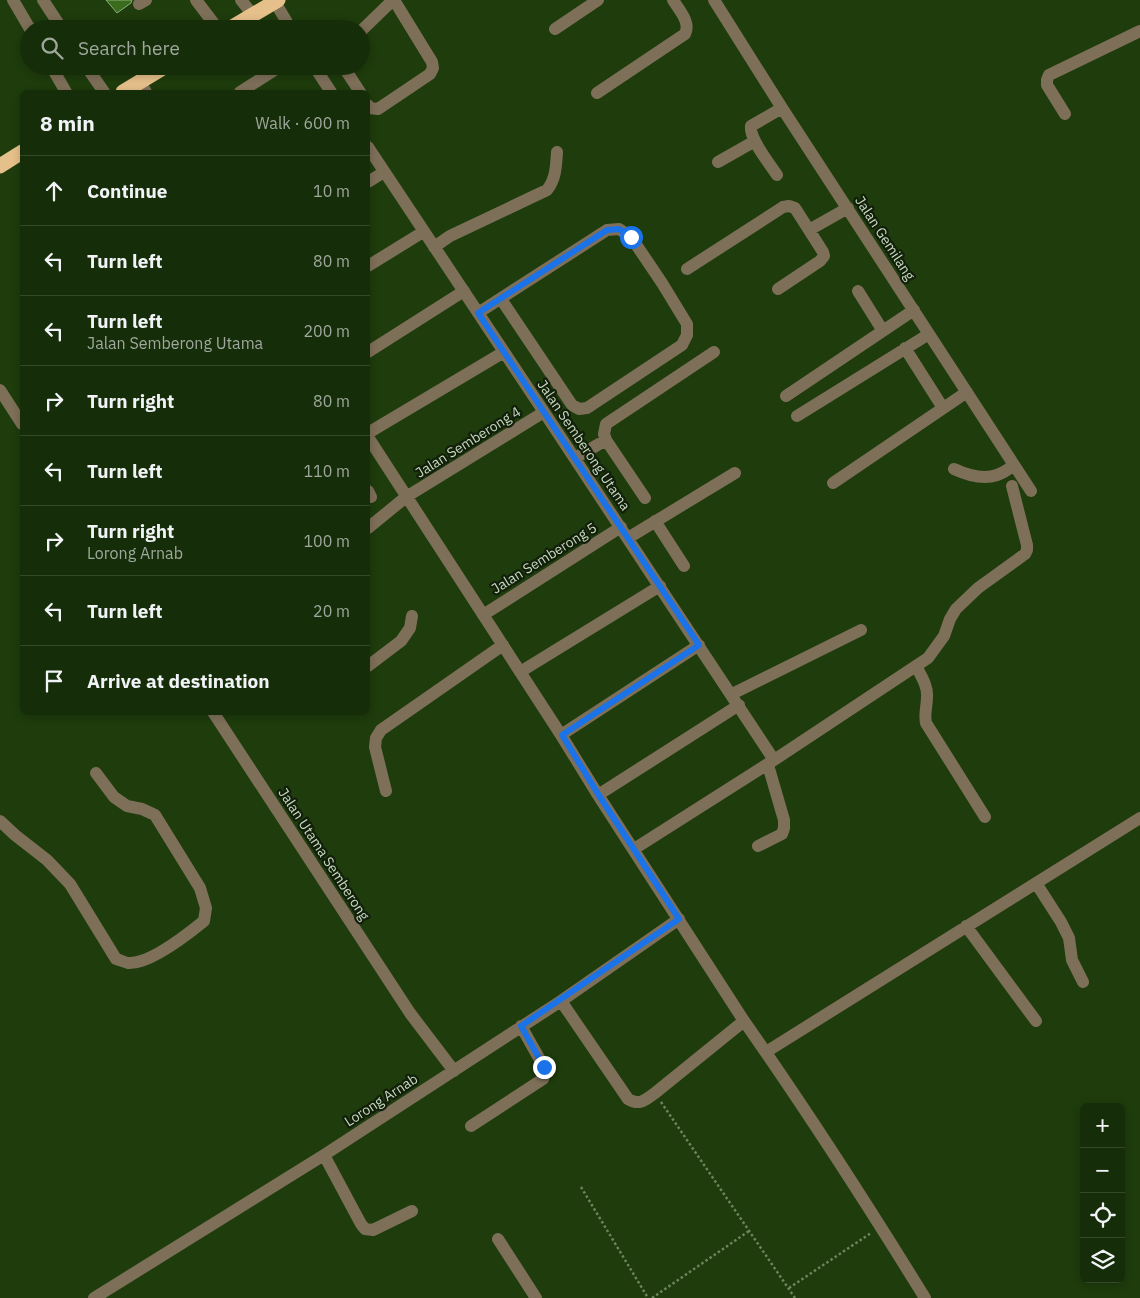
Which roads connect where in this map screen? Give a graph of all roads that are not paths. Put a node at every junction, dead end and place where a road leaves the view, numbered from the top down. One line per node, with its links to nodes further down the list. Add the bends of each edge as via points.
1 (13, 0): 11 (street)
2 (43, 0): 12 (street)
3 (196, 0): 13 (street)
4 (241, 0): 10 (street)
5 (394, 0): 16 (street); 32 (street, via 433,68 430,74 378,108)
6 (598, 0): 17 (street)
7 (714, 0): 33 (street, Jalan Gemilang)
8 (276, 1): 10 (highway); 15 (street)
9 (677, 1): 31 (street, via 688,28 685,34)
10 (253, 15): 14 (highway)
11 (25, 20)
12 (56, 20)
13 (211, 20)
14 (244, 20)
15 (286, 20)
16 (370, 23)
17 (555, 28)
18 (1140, 31): 34 (street, via 1049,74 1047,85)
19 (56, 75): 26 (street)
20 (92, 75): 27 (street)
21 (156, 75): 25 (highway)
22 (267, 75): 28 (street)
23 (320, 75): 29 (street)
24 (349, 75): 30 (street)
25 (143, 87)
26 (65, 90)
27 (103, 90)
28 (243, 90)
29 (330, 90)
30 (359, 90)
31 (597, 93)
32 (370, 108)
33 (782, 108): 35 (street, via 751,126); 44 (street, Jalan Gemilang)
34 (1064, 114)
35 (755, 141): 39 (street); 42 (street)
36 (370, 150): 41 (street, Jalan Semberong Utama)
37 (557, 152): 47 (street, via 556,172 547,190 450,236)
38 (20, 153): 40 (highway)
39 (718, 162)
40 (0, 166)
41 (384, 172): 43 (street); 46 (street, Jalan Semberong Utama)
42 (777, 175)
43 (370, 181)
44 (848, 208): 45 (street); 54 (street, Jalan Gemilang)
45 (809, 230): 49 (street, via 795,208 783,207); 50 (street, via 824,256)
46 (424, 232): 47 (street, Jalan Semberong Utama); 48 (street)
47 (434, 248): 51 (street, Jalan Semberong Utama)
48 (370, 265)
49 (687, 269)
50 (778, 289)
51 (464, 291): 55 (street, Jalan Semberong Utama); 59 (street)
52 (858, 291): 56 (street)
53 (501, 299): 53 (street, via 607,230 619,229 631,237 662,284 687,324 687,335 682,345 587,408 579,409 572,405); 55 (street)
54 (914, 310): 56 (street); 57 (street, Jalan Gemilang)
55 (478, 313): 60 (street, Jalan Semberong Utama)
56 (883, 331): 64 (street)
57 (929, 334): 58 (street); 63 (street, Jalan Gemilang)
58 (905, 348): 65 (street); 67 (street)
59 (370, 351)
60 (504, 352): 66 (street, Jalan Semberong Utama); 69 (street)
61 (714, 352): 71 (street, via 606,424)
62 (0, 390): 68 (street)
63 (967, 392): 65 (street); 73 (street, Jalan Gemilang)
64 (786, 396)
65 (943, 408): 76 (street)
66 (544, 412): 72 (street, Jalan Semberong Utama); 79 (street, Jalan Semberong 4)
67 (796, 416)
68 (20, 421)
69 (370, 432)
70 (370, 440): 79 (street)
71 (606, 440): 72 (street); 80 (street)
72 (575, 458): 83 (street, Jalan Semberong Utama)
73 (1014, 466): 74 (street, via 996,476 975,476); 78 (street, Jalan Gemilang)
74 (954, 469)
75 (736, 473): 81 (street, Jalan Semberong 5)
76 (833, 484)
77 (1012, 486): 92 (street, via 1027,545 1025,554 978,588 956,609 944,636 928,658)
78 (1031, 491)
79 (406, 497): 82 (street, Jalan Semberong 4); 86 (street)
80 (645, 498)
81 (655, 521): 83 (street, Jalan Semberong 5); 84 (street)
82 (370, 526)
83 (624, 533): 85 (street, Jalan Semberong Utama); 86 (street, Jalan Semberong 5)
84 (684, 566)
85 (660, 586): 90 (street, Jalan Semberong Utama); 93 (street)
86 (483, 615): 89 (street)
87 (412, 616): 91 (street, via 410,628 400,641)
88 (861, 630): 94 (street)
89 (503, 645): 93 (street); 99 (street, via 381,730 375,747)
90 (699, 645): 94 (street, Jalan Semberong Utama); 96 (street)
91 (370, 664)
92 (916, 666): 97 (street); 101 (street, via 926,687 926,722)
93 (520, 672): 96 (street)
94 (735, 700): 97 (street, Jalan Semberong Utama); 100 (street)
95 (214, 715): 115 (street, Jalan Utama Semberong, via 410,1013)
96 (562, 735): 100 (street)
97 (771, 763): 104 (street, Jalan Semberong Utama, via 784,828 782,834); 105 (street)
98 (96, 773): 103 (street, via 114,797 127,806 156,815 200,888 206,908 204,921 152,957 128,963 116,959 70,884)
99 (386, 792)
100 (598, 794): 105 (street)
101 (985, 817)
102 (1140, 818): 106 (street)
103 (0, 821)
104 (758, 846)
105 (634, 849): 107 (street)
106 (1036, 883): 108 (street); 109 (street, via 1069,938 1072,960)
107 (679, 919): 110 (street, Lorong Arnab); 111 (street)
108 (966, 926): 112 (street); 114 (street)
109 (1083, 982)
110 (561, 1001): 111 (street, via 628,1099 637,1103 655,1093); 113 (street, Lorong Arnab)
111 (744, 1021): 114 (street)
112 (1036, 1021)
113 (521, 1026): 115 (street, Lorong Arnab); 116 (street, via 544,1067 543,1079)
114 (766, 1052): 122 (street)
115 (454, 1071): 117 (street, Lorong Arnab)
116 (471, 1126)
117 (324, 1155): 118 (street, via 365,1230 373,1230); 120 (street, Lorong Arnab)
118 (412, 1211)
119 (498, 1240): 121 (street)
120 (94, 1298)
121 (536, 1298)
122 (925, 1298)

